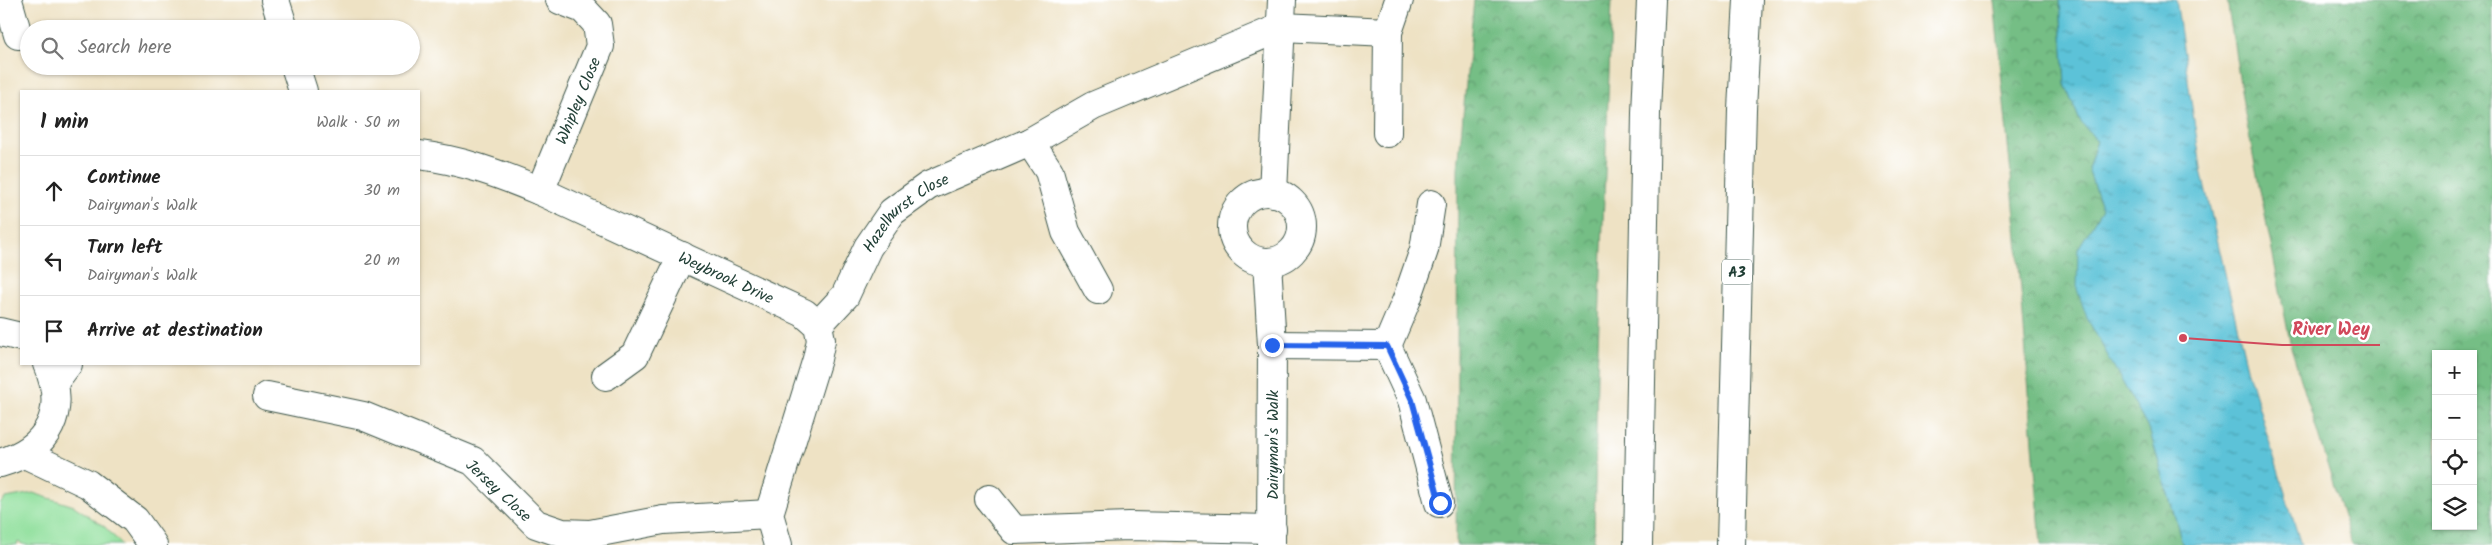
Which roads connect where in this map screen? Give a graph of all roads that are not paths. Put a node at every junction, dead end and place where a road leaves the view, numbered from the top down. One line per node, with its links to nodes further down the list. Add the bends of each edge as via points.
1 (8, 0): 10 (main road)
2 (275, 0): 8 (main road)
3 (560, 0): 16 (main road, Whipley Close, via 583,9 597,24 600,46)
4 (1399, 0): 9 (main road)
5 (1651, 0): 38 (main road, via 1645,122)
6 (1748, 0): 39 (main road, A3, via 1742,108)
7 (1282, 13): 9 (main road); 14 (main road, Hazelhurst Close, via 1093,106); 17 (main road)
8 (281, 20)
9 (1388, 32): 13 (main road)
10 (18, 35)
11 (298, 75): 12 (main road)
12 (303, 90)
13 (1386, 133)
14 (1030, 142): 21 (main road, via 1049,170 1066,232); 23 (main road, Hazelhurst Close, via 928,186 892,212 868,247 845,296)
15 (420, 155): 16 (main road, Weybrook Drive, via 496,172)
16 (540, 190): 19 (main road, Weybrook Drive)
17 (1273, 193): 20 (main road, via 1295,206 1302,227 1294,249 1285,258); 20 (main road, via 1256,194 1246,199 1234,217 1232,228 1234,240 1241,250 1250,258)
18 (1430, 204): 27 (main road, via 1424,250)
19 (682, 256): 23 (main road, Weybrook Drive, via 804,313); 29 (main road, via 636,355)
20 (1267, 262): 26 (main road, Dairyman's Walk)
21 (1098, 290)
22 (20, 324): 24 (main road)
23 (818, 325): 34 (main road, via 821,340 817,359)
24 (0, 331): 25 (main road)
25 (20, 337)
26 (1272, 345): 27 (main road); 35 (main road, Dairyman's Walk)
27 (1387, 346): 33 (main road, via 1412,400)
28 (56, 370): 31 (main road, via 52,422 41,440)
29 (606, 376)
30 (267, 396): 34 (main road, Jersey Close, via 363,416 473,461 536,524 562,534 590,534 663,520)
31 (12, 459): 36 (main road, via 88,484 135,520)
32 (989, 499): 35 (main road, via 1014,530 1129,526)
33 (1440, 503)
34 (769, 514): 37 (main road)
35 (1272, 537)
36 (153, 545)
37 (778, 545)
38 (1638, 545)
39 (1731, 545)

